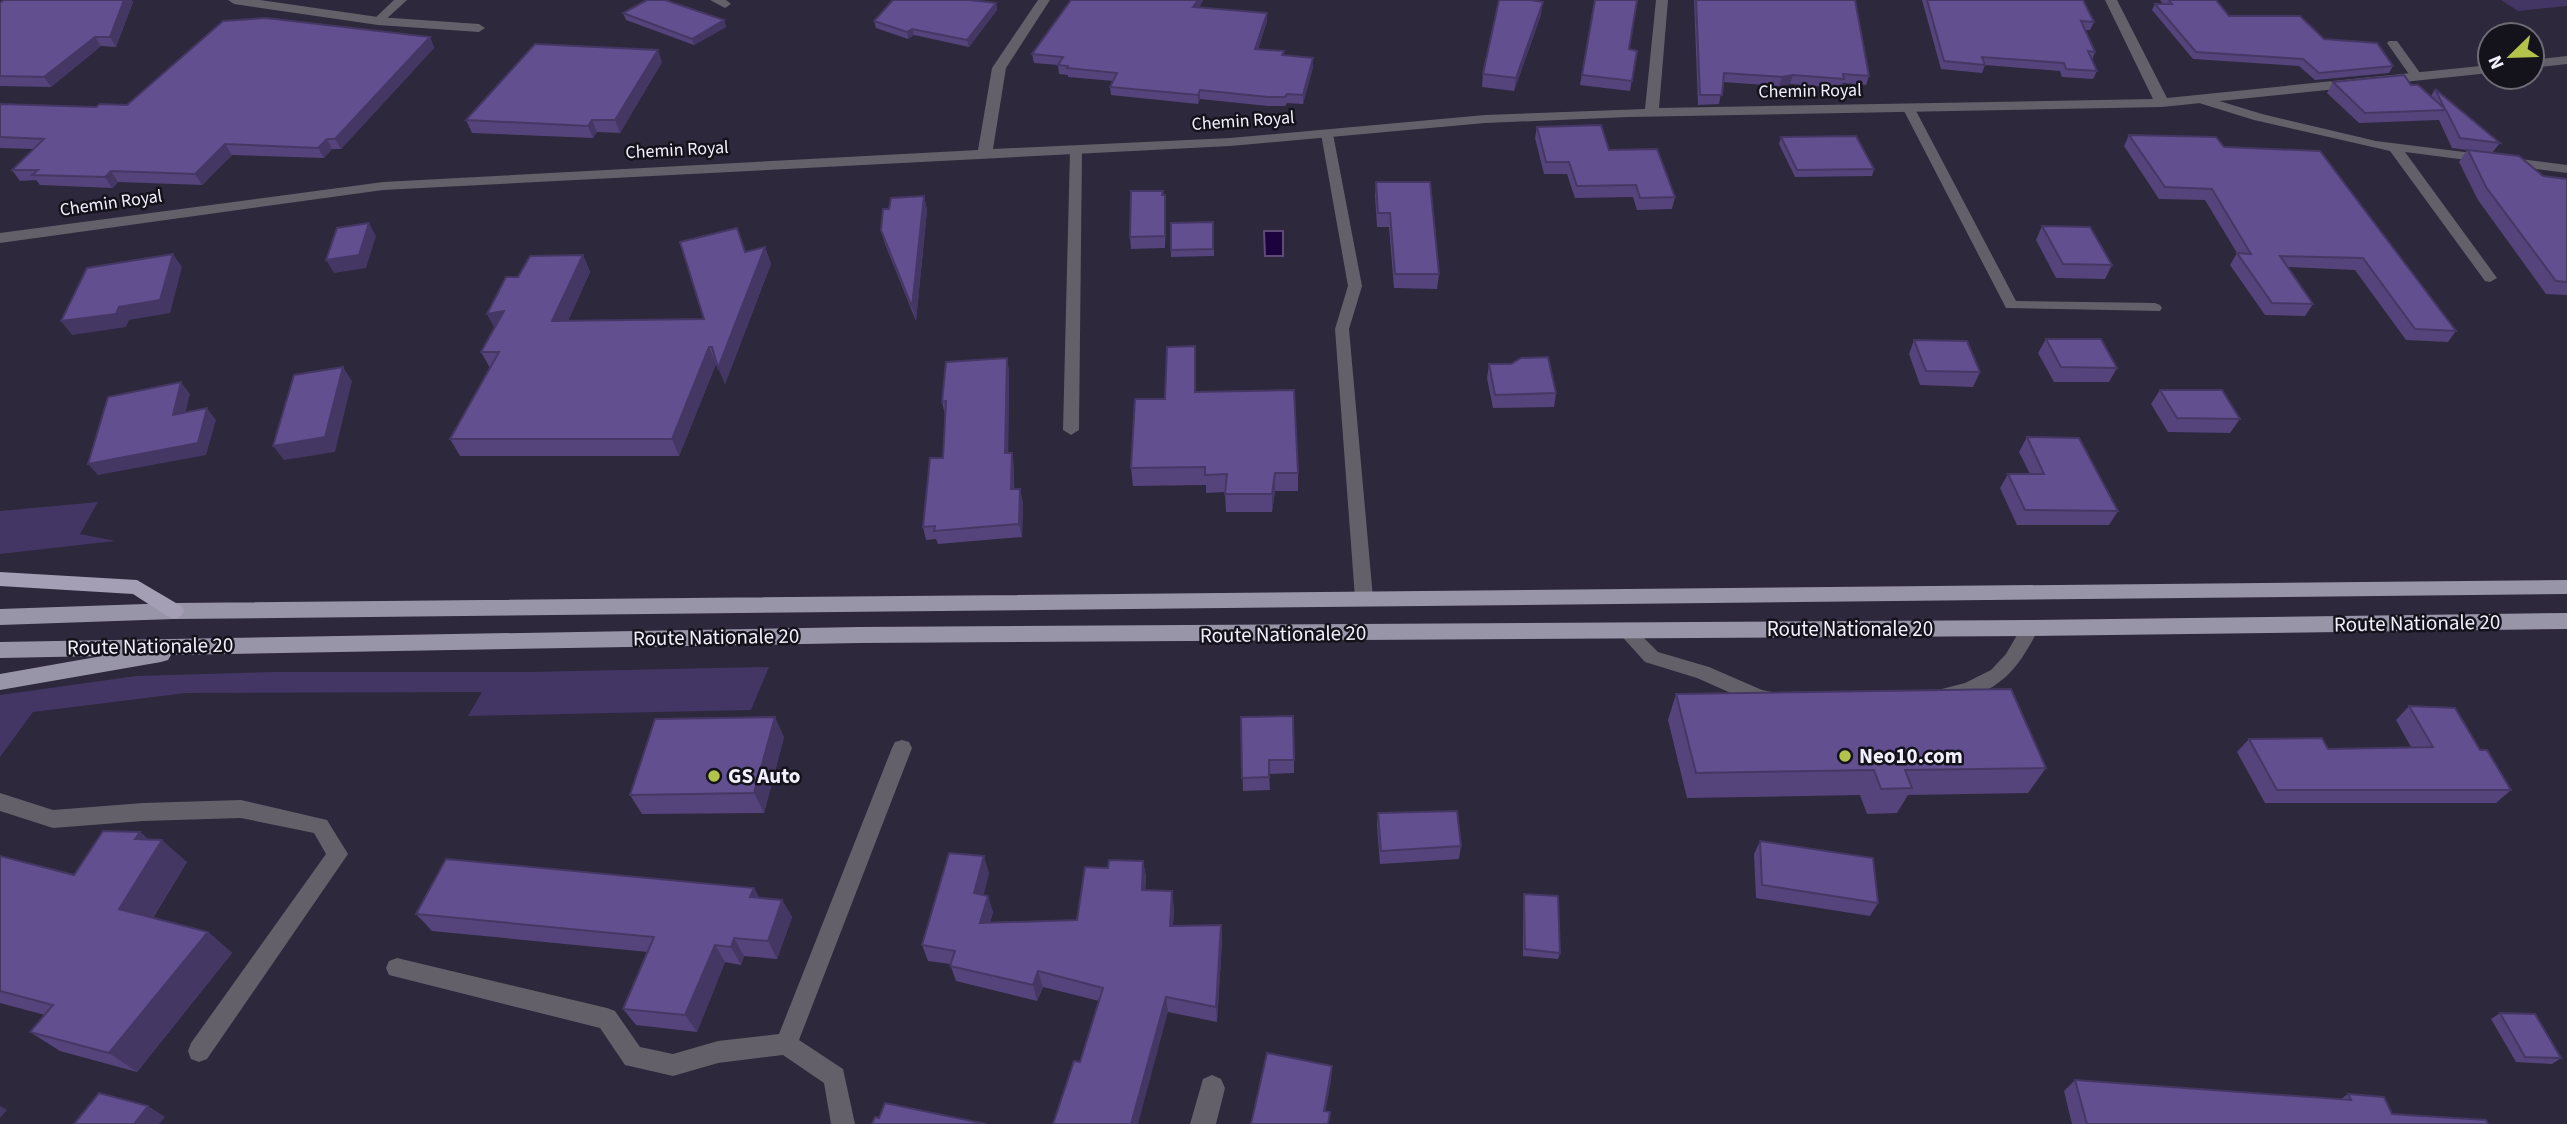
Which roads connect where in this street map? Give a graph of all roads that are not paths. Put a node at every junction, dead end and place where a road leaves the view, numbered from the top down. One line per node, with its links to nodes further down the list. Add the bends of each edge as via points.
1 (234, 0): 6 (street)
2 (401, 0): 6 (lane)
3 (1044, 0): 20 (street, via 999,68)
4 (1662, 0): 16 (street)
5 (2111, 0): 14 (street)
6 (378, 21): 7 (street)
7 (479, 27)
8 (2393, 43): 12 (lane)
9 (2567, 60): 10 (street)
10 (2546, 62)
11 (2476, 71): 12 (street, Chemin Royal)
12 (2417, 77): 13 (street, Chemin Royal)
13 (2203, 100): 14 (street, Chemin Royal); 18 (lane)
14 (2162, 103): 15 (street, Chemin Royal)
15 (1909, 109): 16 (street, Chemin Royal); 24 (lane, via 2011,304)
16 (1652, 112): 17 (street, Chemin Royal, via 1485,119)
17 (1327, 134): 19 (street, Chemin Royal); 28 (lane, via 1355,286 1342,329)
18 (2394, 147): 21 (lane); 23 (lane)
19 (1076, 150): 20 (street, Chemin Royal); 25 (lane)
20 (985, 153): 22 (street, Chemin Royal, via 383,186)
21 (2567, 169)
22 (0, 238)
23 (2490, 278)
24 (2155, 308)
25 (1072, 430)
26 (0, 579): 29 (highway, via 137,587)
27 (2567, 587): 28 (main road, Route Nationale 20)
28 (1364, 598): 29 (main road, Route Nationale 20)
29 (174, 611): 30 (main road, Route Nationale 20)
30 (0, 617)
31 (2567, 621): 32 (main road, Route Nationale 20)
32 (2030, 628): 33 (main road, Route Nationale 20); 37 (lane, via 2010,664 1983,683 1955,694)
33 (1625, 630): 34 (main road, Route Nationale 20); 38 (lane, via 1652,657 1702,672 1760,698)
34 (204, 645): 35 (main road, Route Nationale 20); 36 (main road)
35 (0, 650)
36 (0, 682)
37 (1927, 695)
38 (1787, 698)
39 (902, 748): 42 (lane)
40 (0, 802): 43 (lane, via 53,819 241,809 320,826 338,854)
41 (397, 968): 42 (lane, via 607,1019 633,1057 660,1063 673,1065 718,1052)
42 (786, 1044): 45 (lane, via 835,1077)
43 (199, 1051)
44 (1212, 1088): 46 (street)
45 (843, 1124)
46 (1203, 1124)

